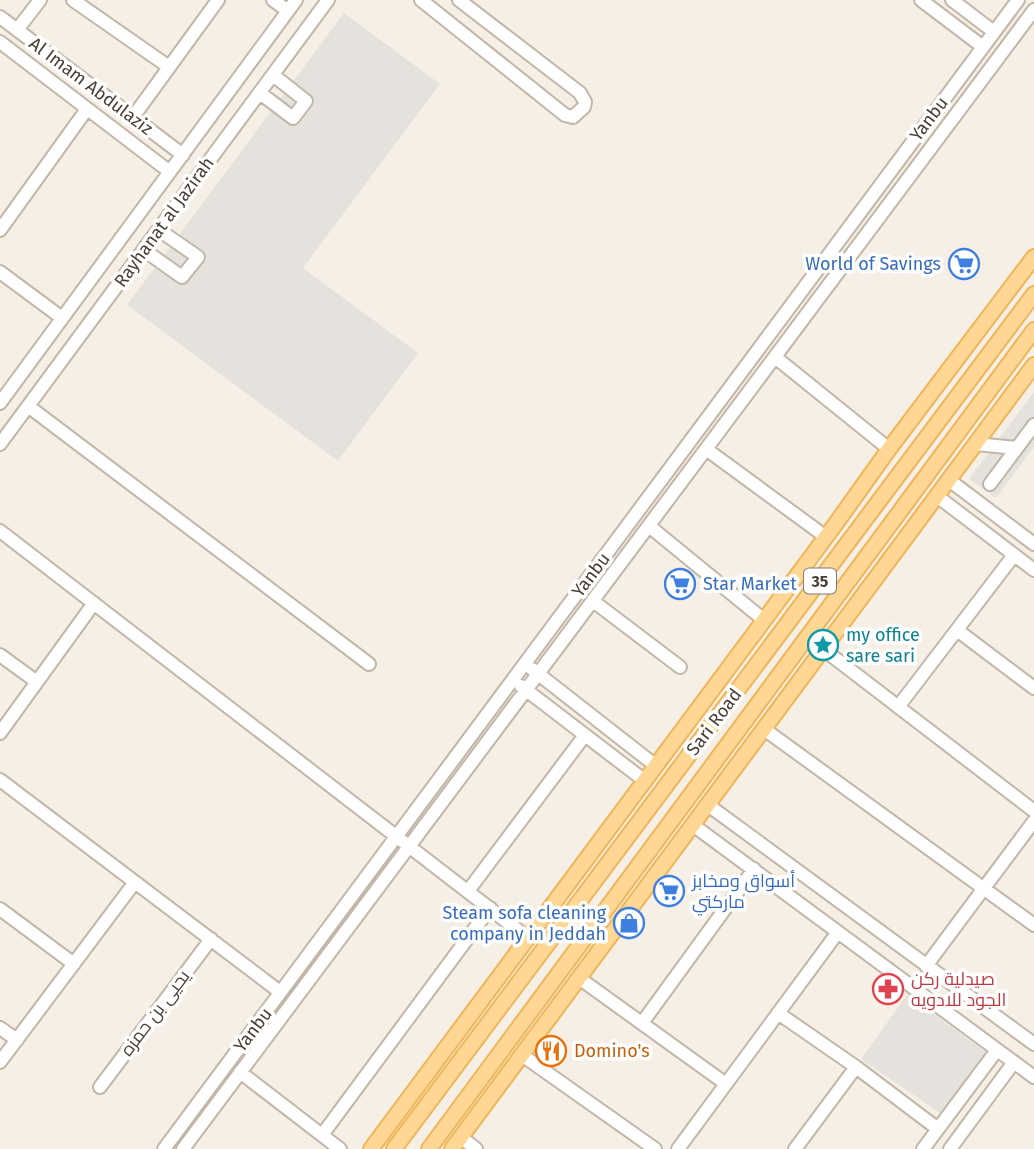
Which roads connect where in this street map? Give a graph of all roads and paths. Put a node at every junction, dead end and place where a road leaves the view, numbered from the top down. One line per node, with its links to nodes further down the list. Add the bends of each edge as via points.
1 (40, 0): 15 (street)
2 (73, 0): 21 (street)
3 (218, 0): 21 (street)
4 (273, 0): 13 (street)
5 (296, 0): 13 (street, Rayhanat al Jazirah)
6 (328, 0): 22 (street, Rayhanat al Jazirah)
7 (421, 0): 20 (street)
8 (459, 0): 17 (street)
9 (921, 0): 18 (street)
10 (952, 0): 16 (street)
11 (1017, 0): 16 (street, Yanbu)
12 (1034, 10): 36 (street, Yanbu)
13 (288, 11): 26 (street, Rayhanat al Jazirah)
14 (0, 17): 15 (street, Al Imam Abdulaziz)
15 (17, 30): 25 (street, Al Imam Abdulaziz)
16 (994, 32): 18 (street, Yanbu)
17 (508, 38): 20 (street); 20 (street, via 580,93 584,107 573,117 565,115)
18 (983, 47): 62 (street, Yanbu)
19 (2, 49): 24 (street)
20 (492, 58)
21 (169, 67): 25 (street)
22 (273, 75): 23 (street, Rayhanat al Jazirah); 23 (street, via 306,101 293,118)
23 (260, 93): 29 (street, Rayhanat al Jazirah)
24 (87, 109): 27 (street); 28 (street)
25 (132, 117): 26 (street, Al Imam Abdulaziz)
26 (183, 155): 27 (street, Rayhanat al Jazirah)
27 (170, 172): 34 (street, Rayhanat al Jazirah)
28 (0, 230)
29 (159, 230): 30 (street, Rayhanat al Jazirah); 30 (street, via 198,257 182,277)
30 (144, 250): 39 (street, Rayhanat al Jazirah)
31 (1034, 257): 44 (main road)
32 (0, 272): 34 (street)
33 (1034, 294): 118 (main road, Sari Road / 35)
34 (62, 318): 38 (street, Rayhanat al Jazirah)
35 (1034, 330): 119 (main road, Sari Road / 35)
36 (775, 357): 43 (street, Yanbu); 44 (street)
37 (1034, 365): 42 (main road)
38 (1, 399)
39 (28, 406): 41 (street, Rayhanat al Jazirah); 61 (street)
40 (1034, 425): 45 (street)
41 (0, 444)
42 (975, 444): 45 (street); 46 (main road)
43 (706, 449): 49 (street, Yanbu); 51 (street)
44 (889, 449): 51 (main road)
45 (1017, 449): 47 (street)
46 (949, 480): 48 (main road); 52 (street)
47 (990, 484)
48 (937, 496): 53 (street); 59 (main road)
49 (649, 526): 55 (street, Yanbu); 57 (street)
50 (0, 531): 56 (street)
51 (826, 537): 57 (main road)
52 (1034, 544)
53 (1014, 555): 54 (street); 58 (street)
54 (1034, 570)
55 (593, 601): 63 (street); 64 (street, Yanbu)
56 (93, 604): 66 (street); 80 (street)
57 (764, 620): 73 (main road)
58 (957, 630): 67 (street); 69 (street)
59 (823, 649): 69 (street); 70 (main road)
60 (0, 655): 66 (street)
61 (369, 664)
62 (524, 664): 64 (street); 65 (street, Yanbu)
63 (680, 667)
64 (538, 674): 68 (street, Yanbu); 73 (street)
65 (513, 680): 68 (street); 80 (street, Yanbu)
66 (37, 682): 71 (street)
67 (1034, 688)
68 (526, 690): 72 (street); 81 (street, Yanbu)
69 (898, 707): 77 (street)
70 (764, 729): 76 (main road); 84 (street)
71 (0, 733)
72 (584, 734): 75 (street); 85 (street)
73 (656, 765): 75 (main road)
74 (0, 780): 83 (street)
75 (645, 781): 90 (main road)
76 (708, 805): 79 (main road); 93 (street)
77 (1034, 811)
78 (1034, 821): 84 (street)
79 (693, 825): 82 (street); 94 (main road)
80 (396, 836): 81 (street); 95 (street, Yanbu)
81 (410, 846): 85 (street); 106 (street, Yanbu)
82 (754, 869): 89 (street); 97 (street)
83 (135, 882): 91 (street); 92 (street)
84 (984, 888): 88 (street); 93 (street)
85 (468, 891): 86 (street)
86 (490, 908): 90 (street); 111 (street)
87 (0, 909): 92 (street)
88 (1034, 925)
89 (838, 932): 96 (street); 101 (street)
90 (528, 938): 117 (main road)
91 (211, 939): 95 (street); 109 (street, يحيى بن حمزه)
92 (74, 964): 99 (street)
93 (926, 966): 100 (street)
94 (579, 978): 97 (street); 102 (main road)
95 (281, 992): 114 (street, Yanbu)
96 (778, 1013): 105 (street); 108 (street)
97 (642, 1023): 108 (street)
98 (0, 1028): 99 (street)
99 (17, 1040): 103 (street)
100 (1034, 1044)
101 (997, 1050): 104 (street); 110 (street)
102 (522, 1055): 112 (main road); 121 (street)
103 (0, 1062)
104 (1014, 1062): 107 (street); 124 (street)
105 (856, 1067): 110 (street); 113 (street)
106 (240, 1072): 111 (street); 115 (street, Yanbu)
107 (1034, 1077)
108 (726, 1084): 122 (street)
109 (100, 1087)
110 (938, 1129): 123 (street)
111 (322, 1135): 116 (street)
112 (456, 1143): 120 (street)
113 (800, 1147)
114 (164, 1149)
115 (183, 1149)
116 (340, 1149)
117 (371, 1149)
118 (394, 1149)
119 (429, 1149)
120 (476, 1149)
121 (655, 1149)
122 (678, 1149)
123 (923, 1149)
124 (950, 1149)

